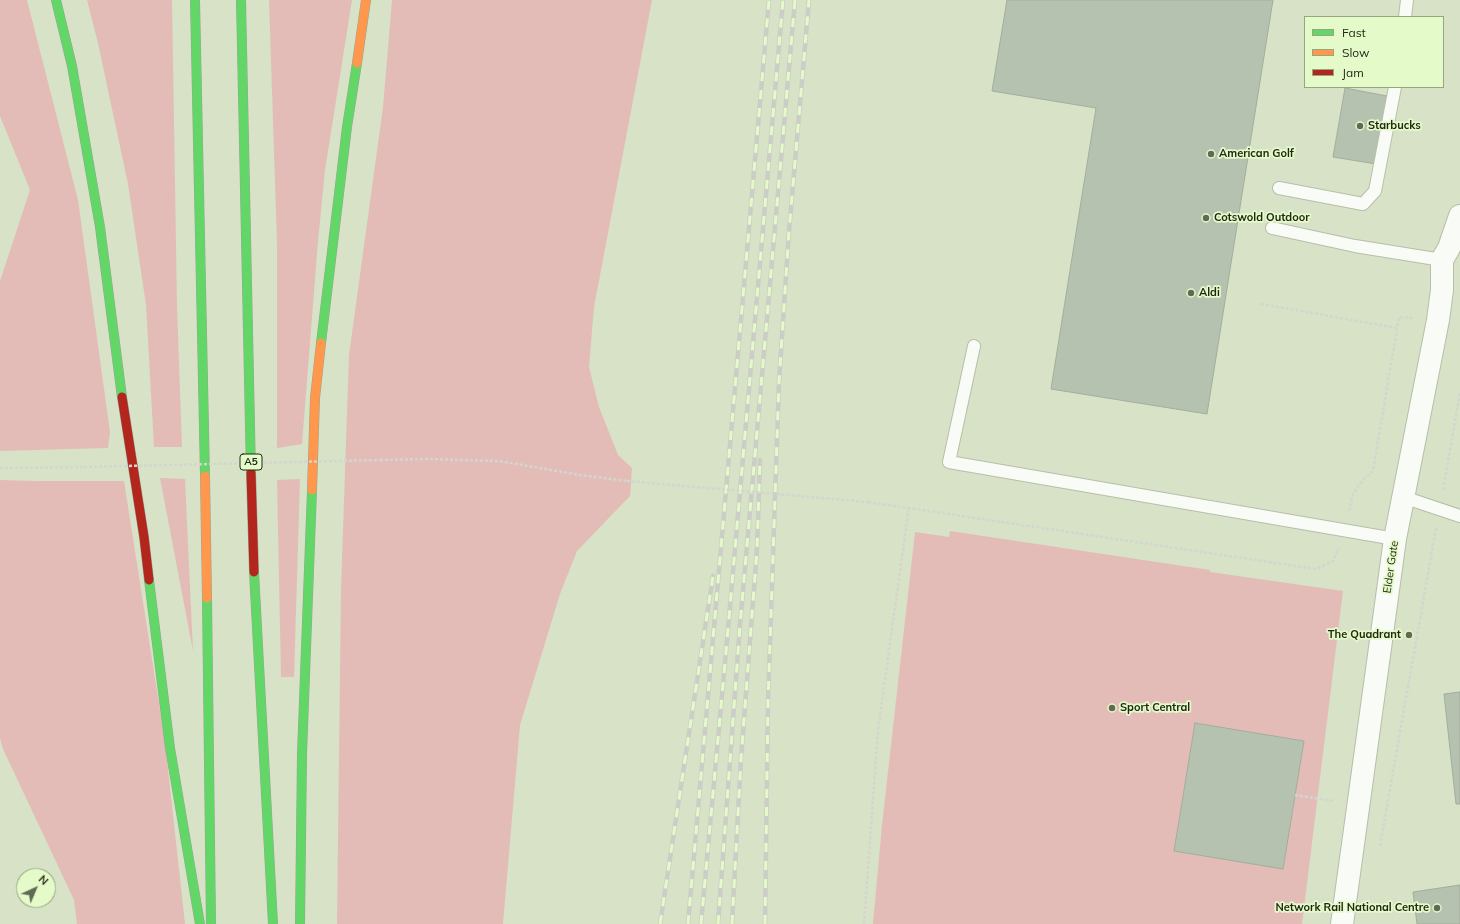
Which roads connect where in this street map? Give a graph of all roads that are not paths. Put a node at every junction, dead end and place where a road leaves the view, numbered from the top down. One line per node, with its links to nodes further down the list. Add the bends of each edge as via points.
1 (56, 0): 16 (highway, via 72,66 100,227 124,412 144,537 170,748)
2 (195, 0): 17 (highway)
3 (241, 0): 18 (highway, A5, via 254,588)
4 (366, 0): 19 (highway, via 347,127 315,398 302,754)
5 (1407, 0): 6 (lane)
6 (1405, 16)
7 (1394, 88): 8 (lane, via 1375,191 1363,204)
8 (1279, 188)
9 (1460, 216): 11 (street, Elder Gate)
10 (1272, 228): 11 (lane, via 1355,246)
11 (1442, 260): 13 (street, Elder Gate, via 1438,320)
12 (974, 346): 15 (lane, via 949,462)
13 (1404, 497): 14 (lane); 15 (street, Elder Gate)
14 (1460, 516)
15 (1395, 539): 20 (street, Elder Gate)
16 (200, 924)
17 (211, 924)
18 (273, 924)
19 (300, 924)
20 (1342, 924)

